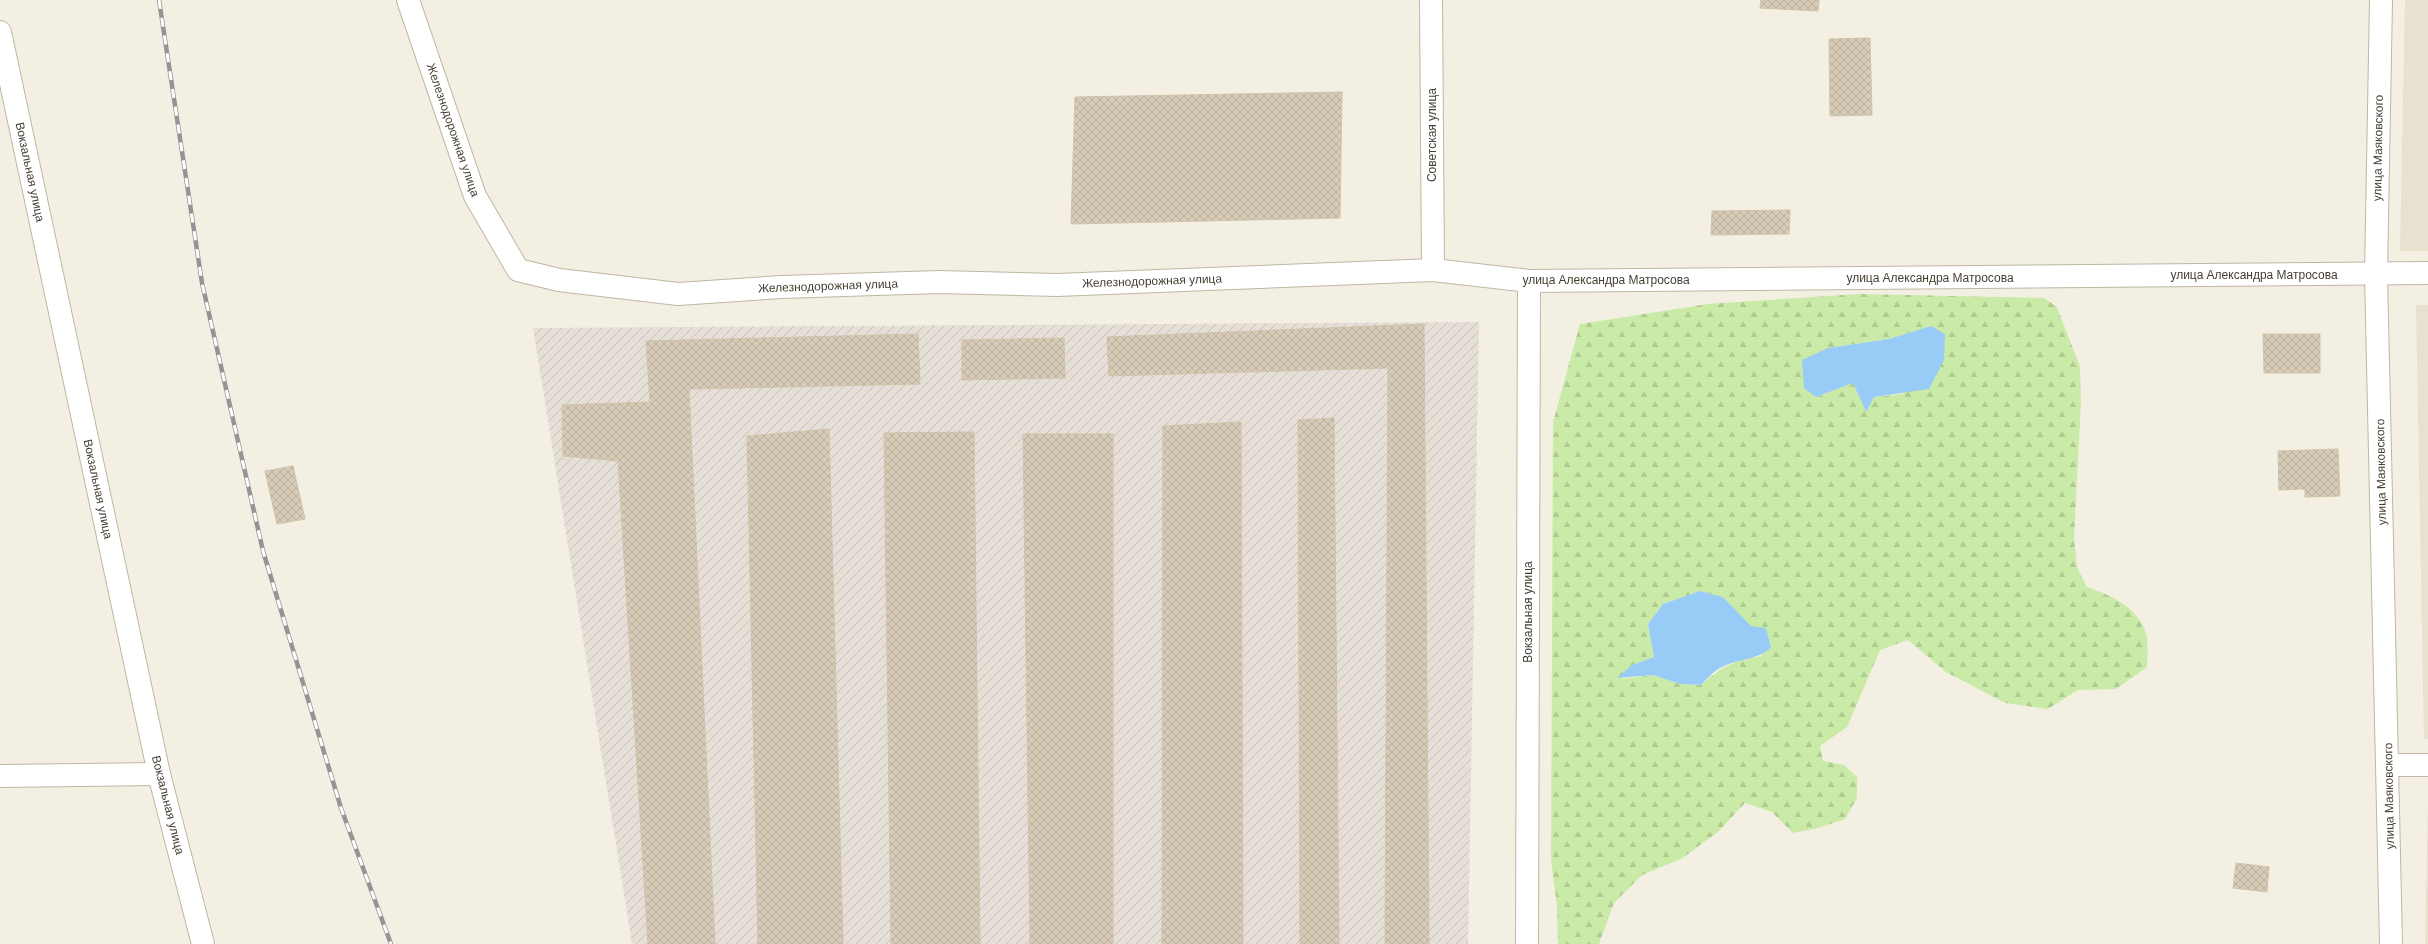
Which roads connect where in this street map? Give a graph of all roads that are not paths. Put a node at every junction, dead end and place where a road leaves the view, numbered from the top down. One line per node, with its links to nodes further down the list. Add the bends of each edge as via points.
1 (408, 0): 5 (street, Железнодорожная улица, via 474,196 518,270 558,280 678,294 782,287 939,282 1057,285)
2 (1431, 0): 5 (street, Советская улица)
3 (2381, 0): 7 (street, улица Маяковского)
4 (0, 32): 11 (street, Вокзальная улица)
5 (1433, 270): 8 (street, улица Александра Матросова)
6 (2428, 273): 7 (street, улица Александра Матросова)
7 (2376, 274): 8 (street, улица Александра Матросова); 9 (street, улица Маяковского)
8 (1529, 281): 14 (street, Вокзальная улица)
9 (2389, 765): 10 (street); 15 (street, улица Маяковского)
10 (2428, 765)
11 (159, 774): 12 (street); 13 (street, Вокзальная улица)
12 (0, 776)
13 (203, 944)
14 (1527, 944)
15 (2391, 944)

